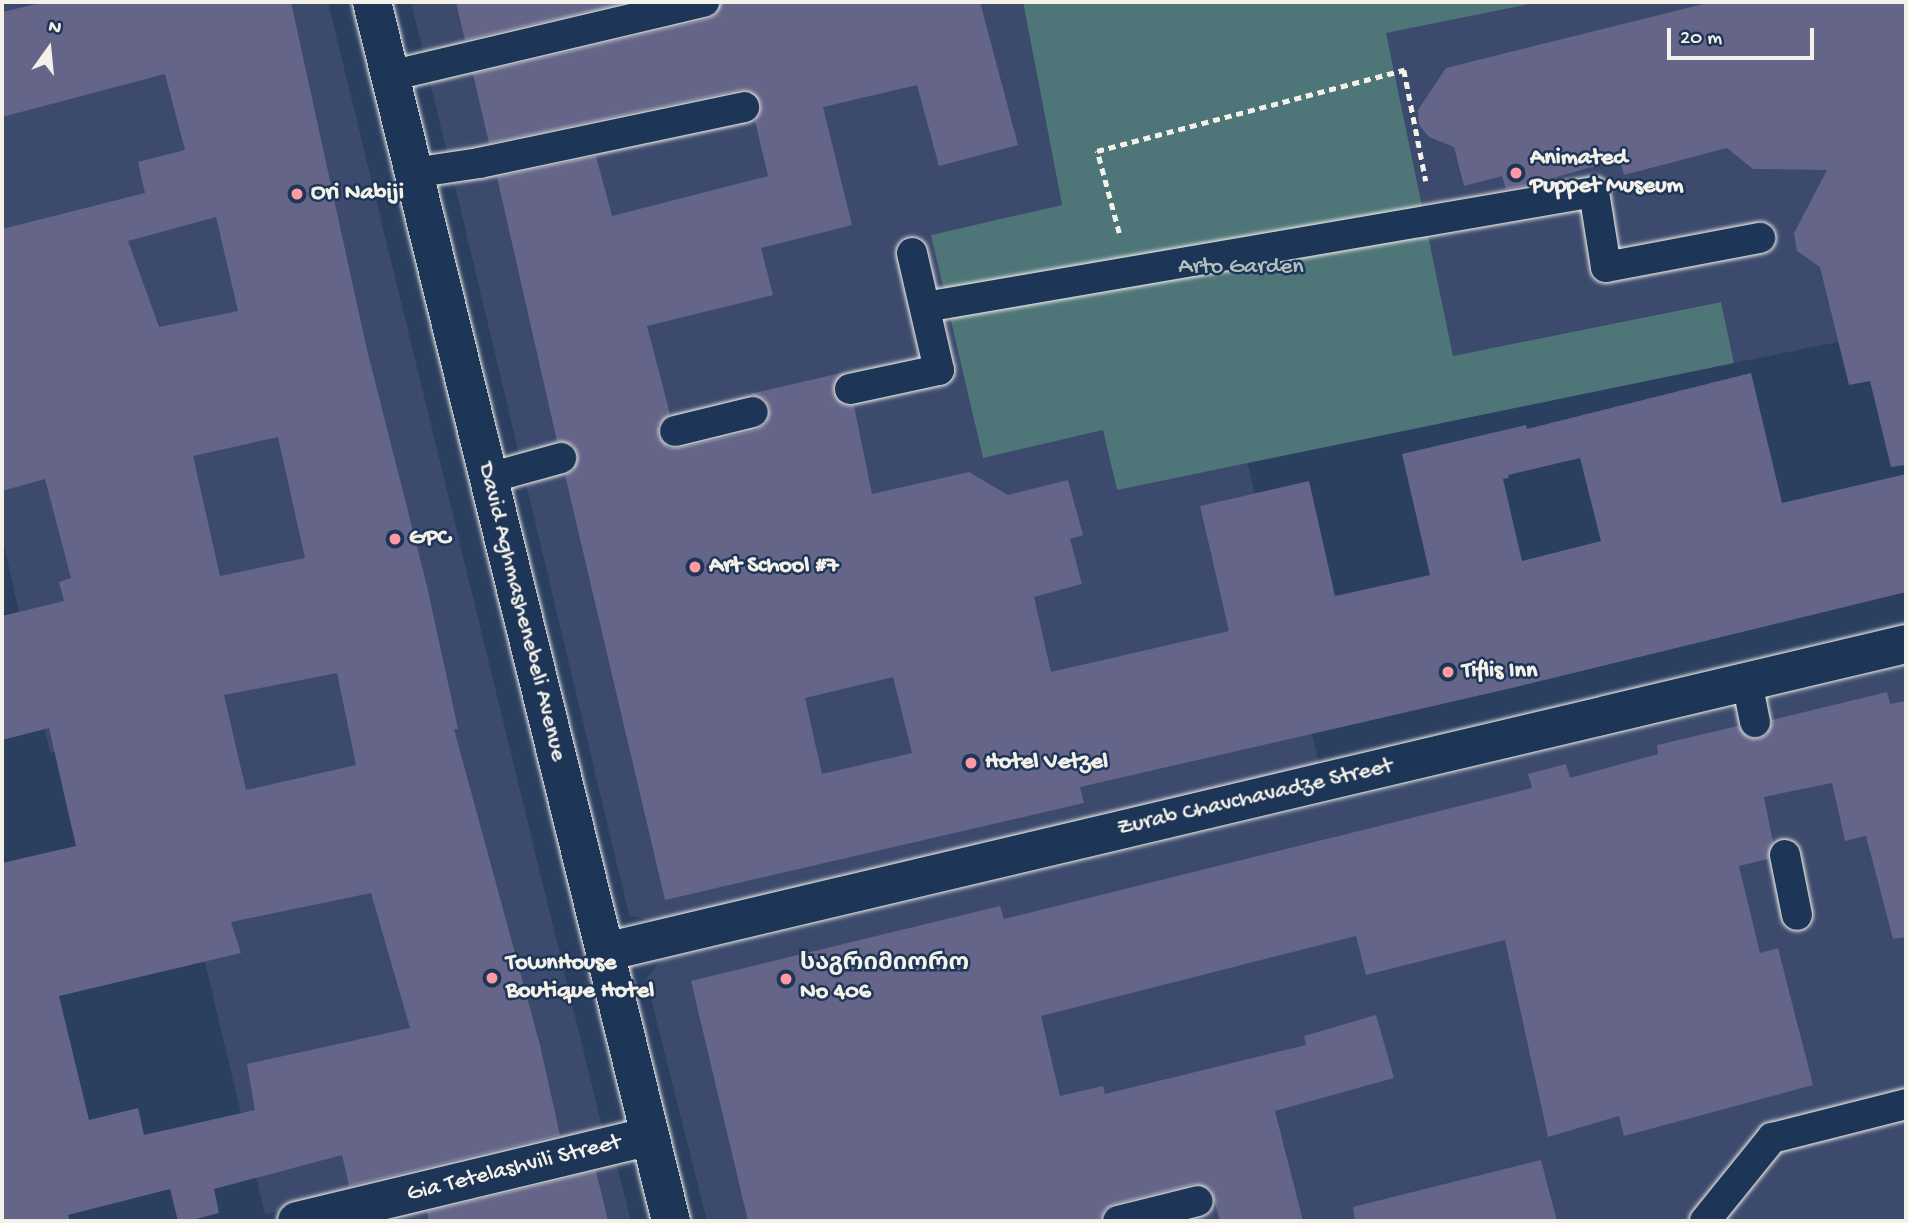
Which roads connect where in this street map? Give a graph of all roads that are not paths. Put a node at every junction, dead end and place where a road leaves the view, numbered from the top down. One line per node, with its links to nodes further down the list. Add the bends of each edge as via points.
1 (372, 2): 3 (street, David Aghmashenebeli Avenue)
2 (704, 2): 3 (lane)
3 (390, 76): 5 (street, David Aghmashenebeli Avenue)
4 (744, 107): 5 (lane)
5 (413, 173): 13 (street, David Aghmashenebeli Avenue)
6 (1760, 238): 8 (lane, via 1606,267 1594,192)
7 (912, 253): 8 (lane)
8 (925, 307): 9 (lane, via 939,370)
9 (850, 389)
10 (753, 412): 11 (lane)
11 (675, 431)
12 (561, 458): 13 (lane)
13 (489, 478): 19 (street, David Aghmashenebeli Avenue)
14 (1906, 644): 15 (street, Zurab Chavchavadze Street)
15 (1747, 682): 16 (lane); 19 (street, Zurab Chavchavadze Street)
16 (1755, 722)
17 (1785, 855): 18 (lane)
18 (1797, 915)
19 (605, 952): 21 (street, David Aghmashenebeli Avenue)
20 (1906, 1104): 26 (lane, via 1772,1138)
21 (650, 1136): 23 (street, Gia Tetelashvili Street); 24 (street, David Aghmashenebeli Avenue)
22 (1198, 1201): 25 (lane)
23 (296, 1221)
24 (671, 1221)
25 (1118, 1221)
26 (1705, 1221)

